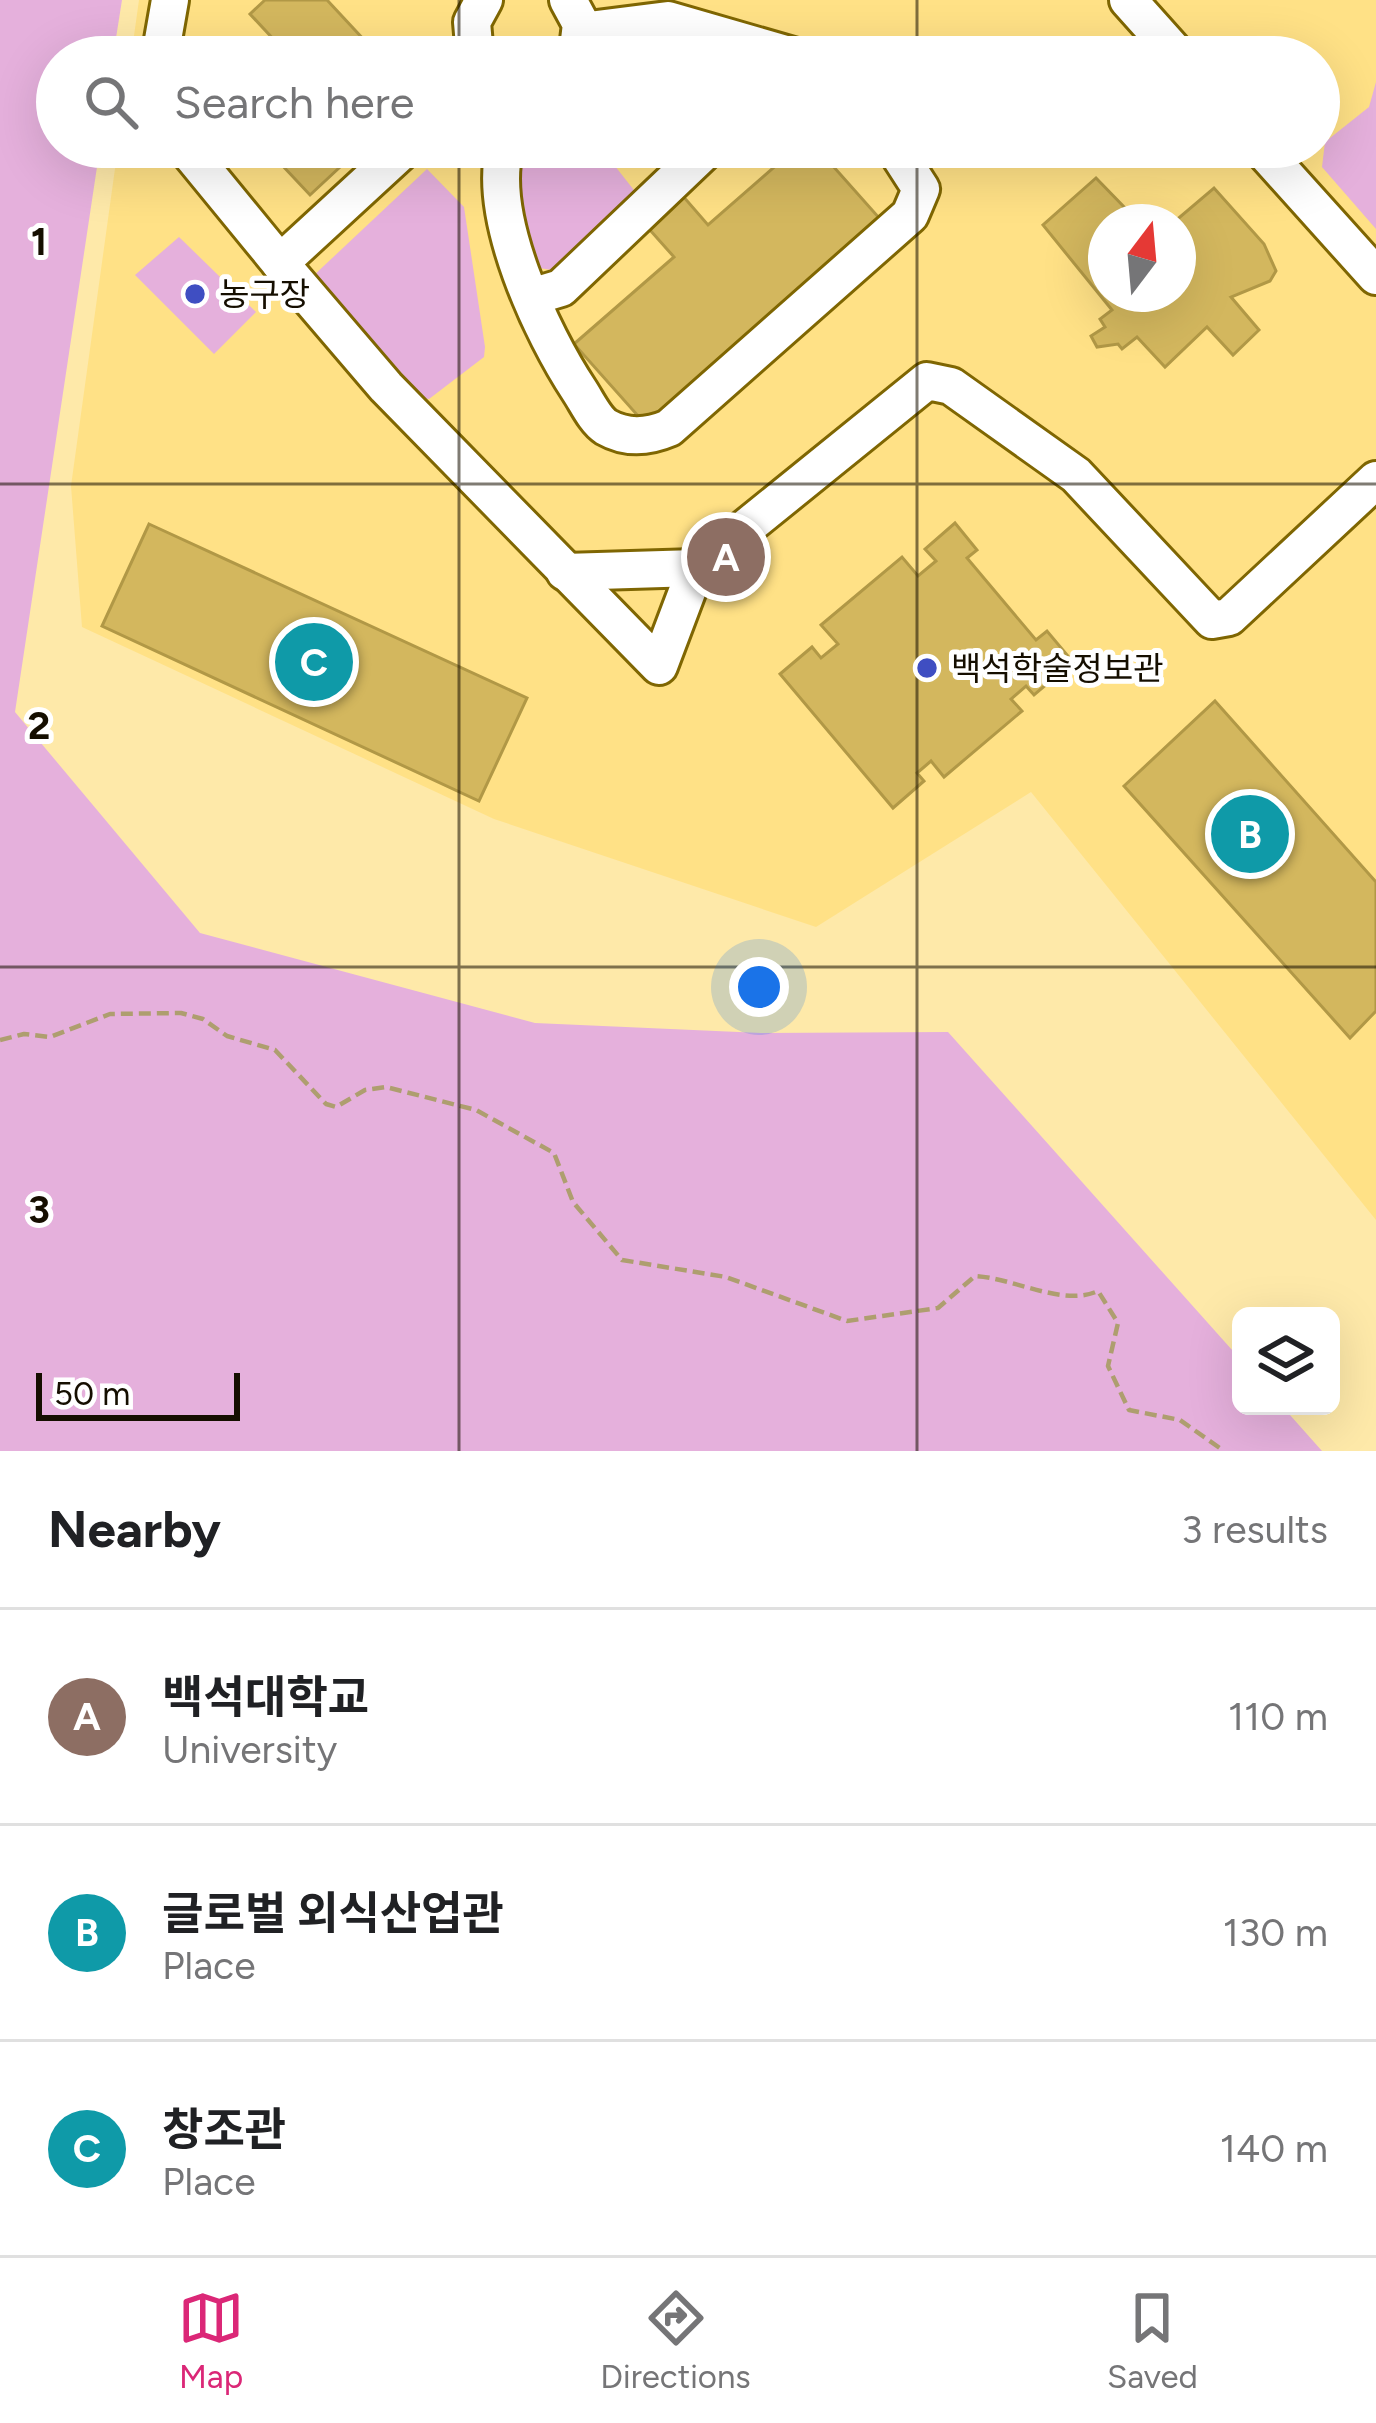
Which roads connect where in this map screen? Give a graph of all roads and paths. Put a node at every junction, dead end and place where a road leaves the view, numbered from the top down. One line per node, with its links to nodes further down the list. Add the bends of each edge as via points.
1 (170, 0): 5 (lane)
2 (1128, 0): 8 (lane)
3 (477, 3): 6 (lane)
4 (573, 18): 7 (lane, via 668,20)
5 (164, 36)
6 (471, 36)
7 (722, 36)
8 (1161, 36)
9 (202, 168): 15 (lane)
10 (383, 168): 15 (lane)
11 (505, 168): 17 (lane, via 504,207)
12 (688, 168): 17 (lane, via 561,288)
13 (908, 168): 17 (lane, via 921,188 910,215 669,428 651,435 602,425 545,338)
14 (1279, 168): 16 (lane)
15 (280, 263): 20 (lane, via 386,387)
16 (1376, 276)
17 (531, 297)
18 (1376, 480): 19 (lane, via 1229,617 1212,620 1076,475 951,386 927,381)
19 (696, 568): 20 (lane); 20 (lane, via 658,666)
20 (565, 572)
21 (0, 1040): 22 (path, via 50,1036 110,1014 203,1019 227,1036 275,1050 326,1104 386,1087 476,1110 546,1147 573,1202 622,1259 726,1277 848,1321 938,1308 975,1276 1060,1296 1098,1291 1118,1323 1108,1366 1129,1410 1180,1420)
22 (1225, 1451)

